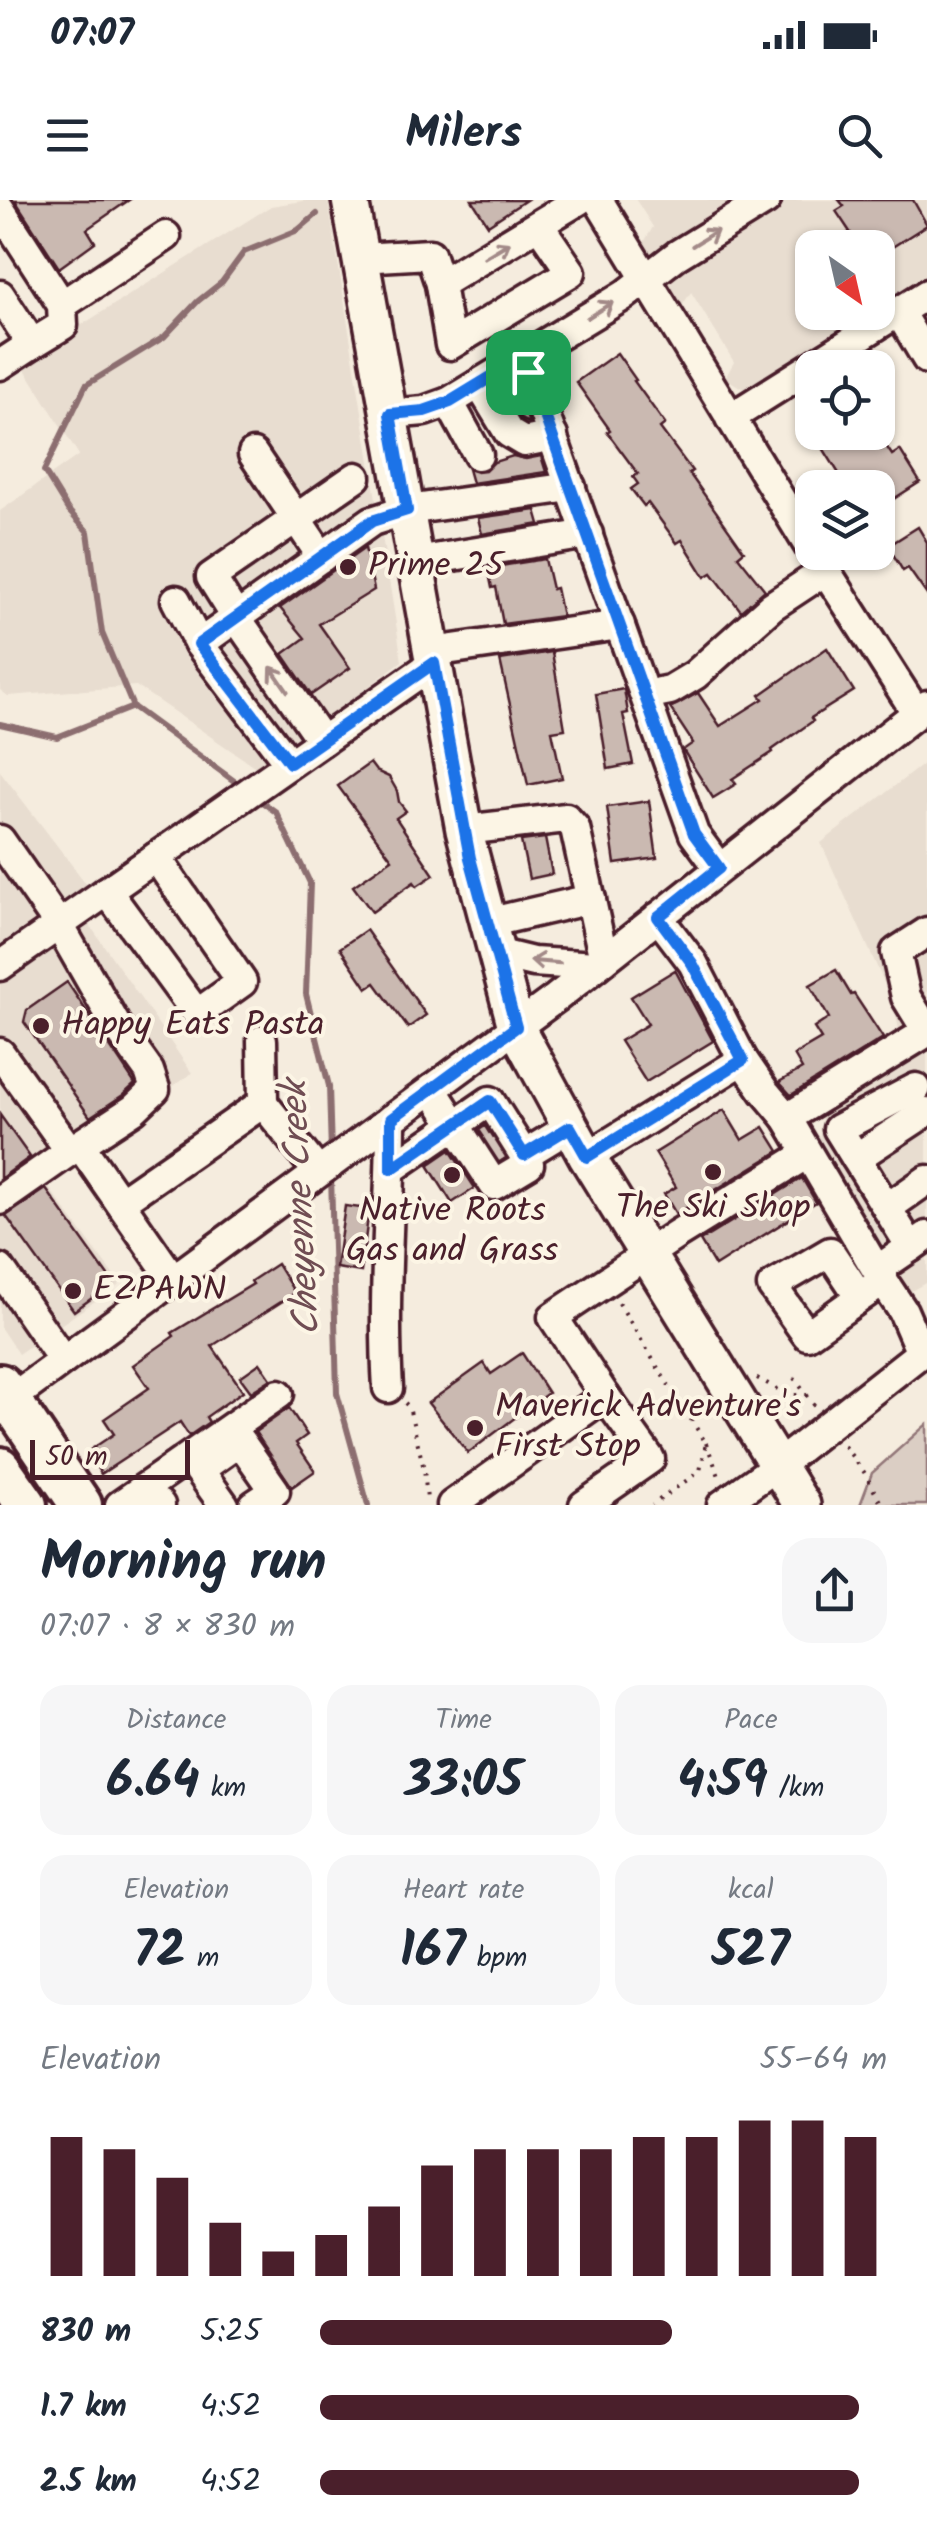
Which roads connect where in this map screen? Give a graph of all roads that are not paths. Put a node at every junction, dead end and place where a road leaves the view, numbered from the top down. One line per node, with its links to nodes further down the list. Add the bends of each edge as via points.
1 (350, 200): 8 (main road)
2 (579, 200): 6 (street)
3 (598, 200): 9 (street)
4 (766, 200): 9 (street, one-way to 4)
5 (0, 209): 13 (street)
6 (538, 225): 10 (street, one-way to 6); 10 (street, via 571,272 450,345)
7 (166, 236): 13 (street)
8 (360, 258): 10 (street, via 430,254); 21 (main road)
9 (646, 279): 16 (street, one-way to 9); 22 (street)
10 (440, 284)
11 (927, 294): 14 (street)
12 (0, 295): 15 (street)
13 (62, 306): 15 (street, via 63,325)
14 (898, 312): 17 (street); 22 (street)
15 (32, 344): 18 (street)
16 (524, 357): 19 (street); 23 (street)
17 (927, 359)
18 (0, 366)
19 (479, 384): 20 (street); 23 (street, via 509,433 524,442)
20 (450, 402): 21 (street); 25 (street)
21 (390, 414): 28 (main road)
22 (730, 418): 30 (street)
23 (552, 436): 27 (street)
24 (253, 454): 29 (street)
25 (478, 455)
26 (356, 477): 29 (street)
27 (571, 486): 28 (street); 31 (street)
28 (407, 510): 32 (street, via 372,521); 33 (main road)
29 (296, 518): 32 (street); 37 (street, via 211,577)
30 (795, 523)
31 (588, 534): 33 (street); 38 (street)
32 (322, 556): 37 (street)
33 (416, 562): 40 (main road)
34 (806, 570): 41 (street, via 695,675)
35 (825, 570): 42 (street)
36 (176, 600): 39 (street)
37 (236, 618): 39 (street); 43 (street, one-way to 37)
38 (620, 624): 40 (street); 41 (street)
39 (199, 644): 44 (street)
40 (433, 658): 43 (street); 45 (main road)
41 (645, 695): 48 (street, via 694,834)
42 (922, 708): 48 (street)
43 (322, 741): 44 (street)
44 (278, 771): 47 (street)
45 (464, 830): 50 (street, via 566,818 575,828); 54 (main road)
46 (0, 840): 52 (street)
47 (156, 857): 49 (street); 49 (street, via 242,982 196,1014)
48 (719, 868): 51 (street)
49 (108, 890): 52 (street)
50 (591, 899): 54 (street); 55 (street)
51 (658, 917): 55 (street); 61 (street, via 692,963)
52 (59, 924): 56 (street); 69 (street, via 155,1088)
53 (927, 932): 58 (street, via 896,952 906,997)
54 (492, 938): 55 (street, one-way to 54, via 533,962); 57 (main road)
55 (600, 963): 57 (street)
56 (0, 966)
57 (516, 1027): 62 (street); 68 (main road)
58 (927, 1031): 65 (street)
59 (262, 1040): 64 (street)
60 (0, 1054): 69 (street)
61 (743, 1060): 65 (street); 68 (street)
62 (432, 1089): 66 (street); 67 (street)
63 (924, 1096): 77 (street, via 838,1129)
64 (263, 1104): 73 (street); 76 (street)
65 (787, 1118): 71 (street)
66 (391, 1119): 72 (street); 73 (street)
67 (456, 1126): 70 (street); 70 (street, via 490,1101); 72 (street)
68 (579, 1142): 70 (street); 79 (main road)
69 (75, 1148): 75 (street); 76 (street)
70 (501, 1148)
71 (807, 1154): 79 (street); 82 (street)
72 (391, 1169): 85 (street)
73 (310, 1177): 81 (street)
74 (927, 1180): 77 (street)
75 (0, 1200)
76 (120, 1202): 81 (street)
77 (887, 1208): 78 (street)
78 (919, 1242): 82 (street, via 883,1266)
79 (647, 1254): 87 (street, via 554,1317); 90 (main road)
80 (0, 1269): 84 (street)
81 (174, 1279): 84 (street)
82 (872, 1289): 83 (street, via 903,1311)
83 (924, 1351): 90 (street)
84 (63, 1360): 88 (street)
85 (388, 1388)
86 (279, 1394): 95 (street)
87 (605, 1396): 98 (street); 99 (street, via 650,1459)
88 (3, 1398): 89 (highway)
89 (38, 1440): 91 (street); 94 (highway)
90 (778, 1465): 92 (street); 100 (main road)
91 (0, 1466): 93 (highway)
92 (725, 1503)
93 (26, 1505)
94 (81, 1505)
95 (120, 1505)
96 (224, 1505): 97 (street, via 199,1470 240,1442 274,1491)
97 (254, 1505)
98 (452, 1505)
99 (584, 1505)
100 (802, 1505)

